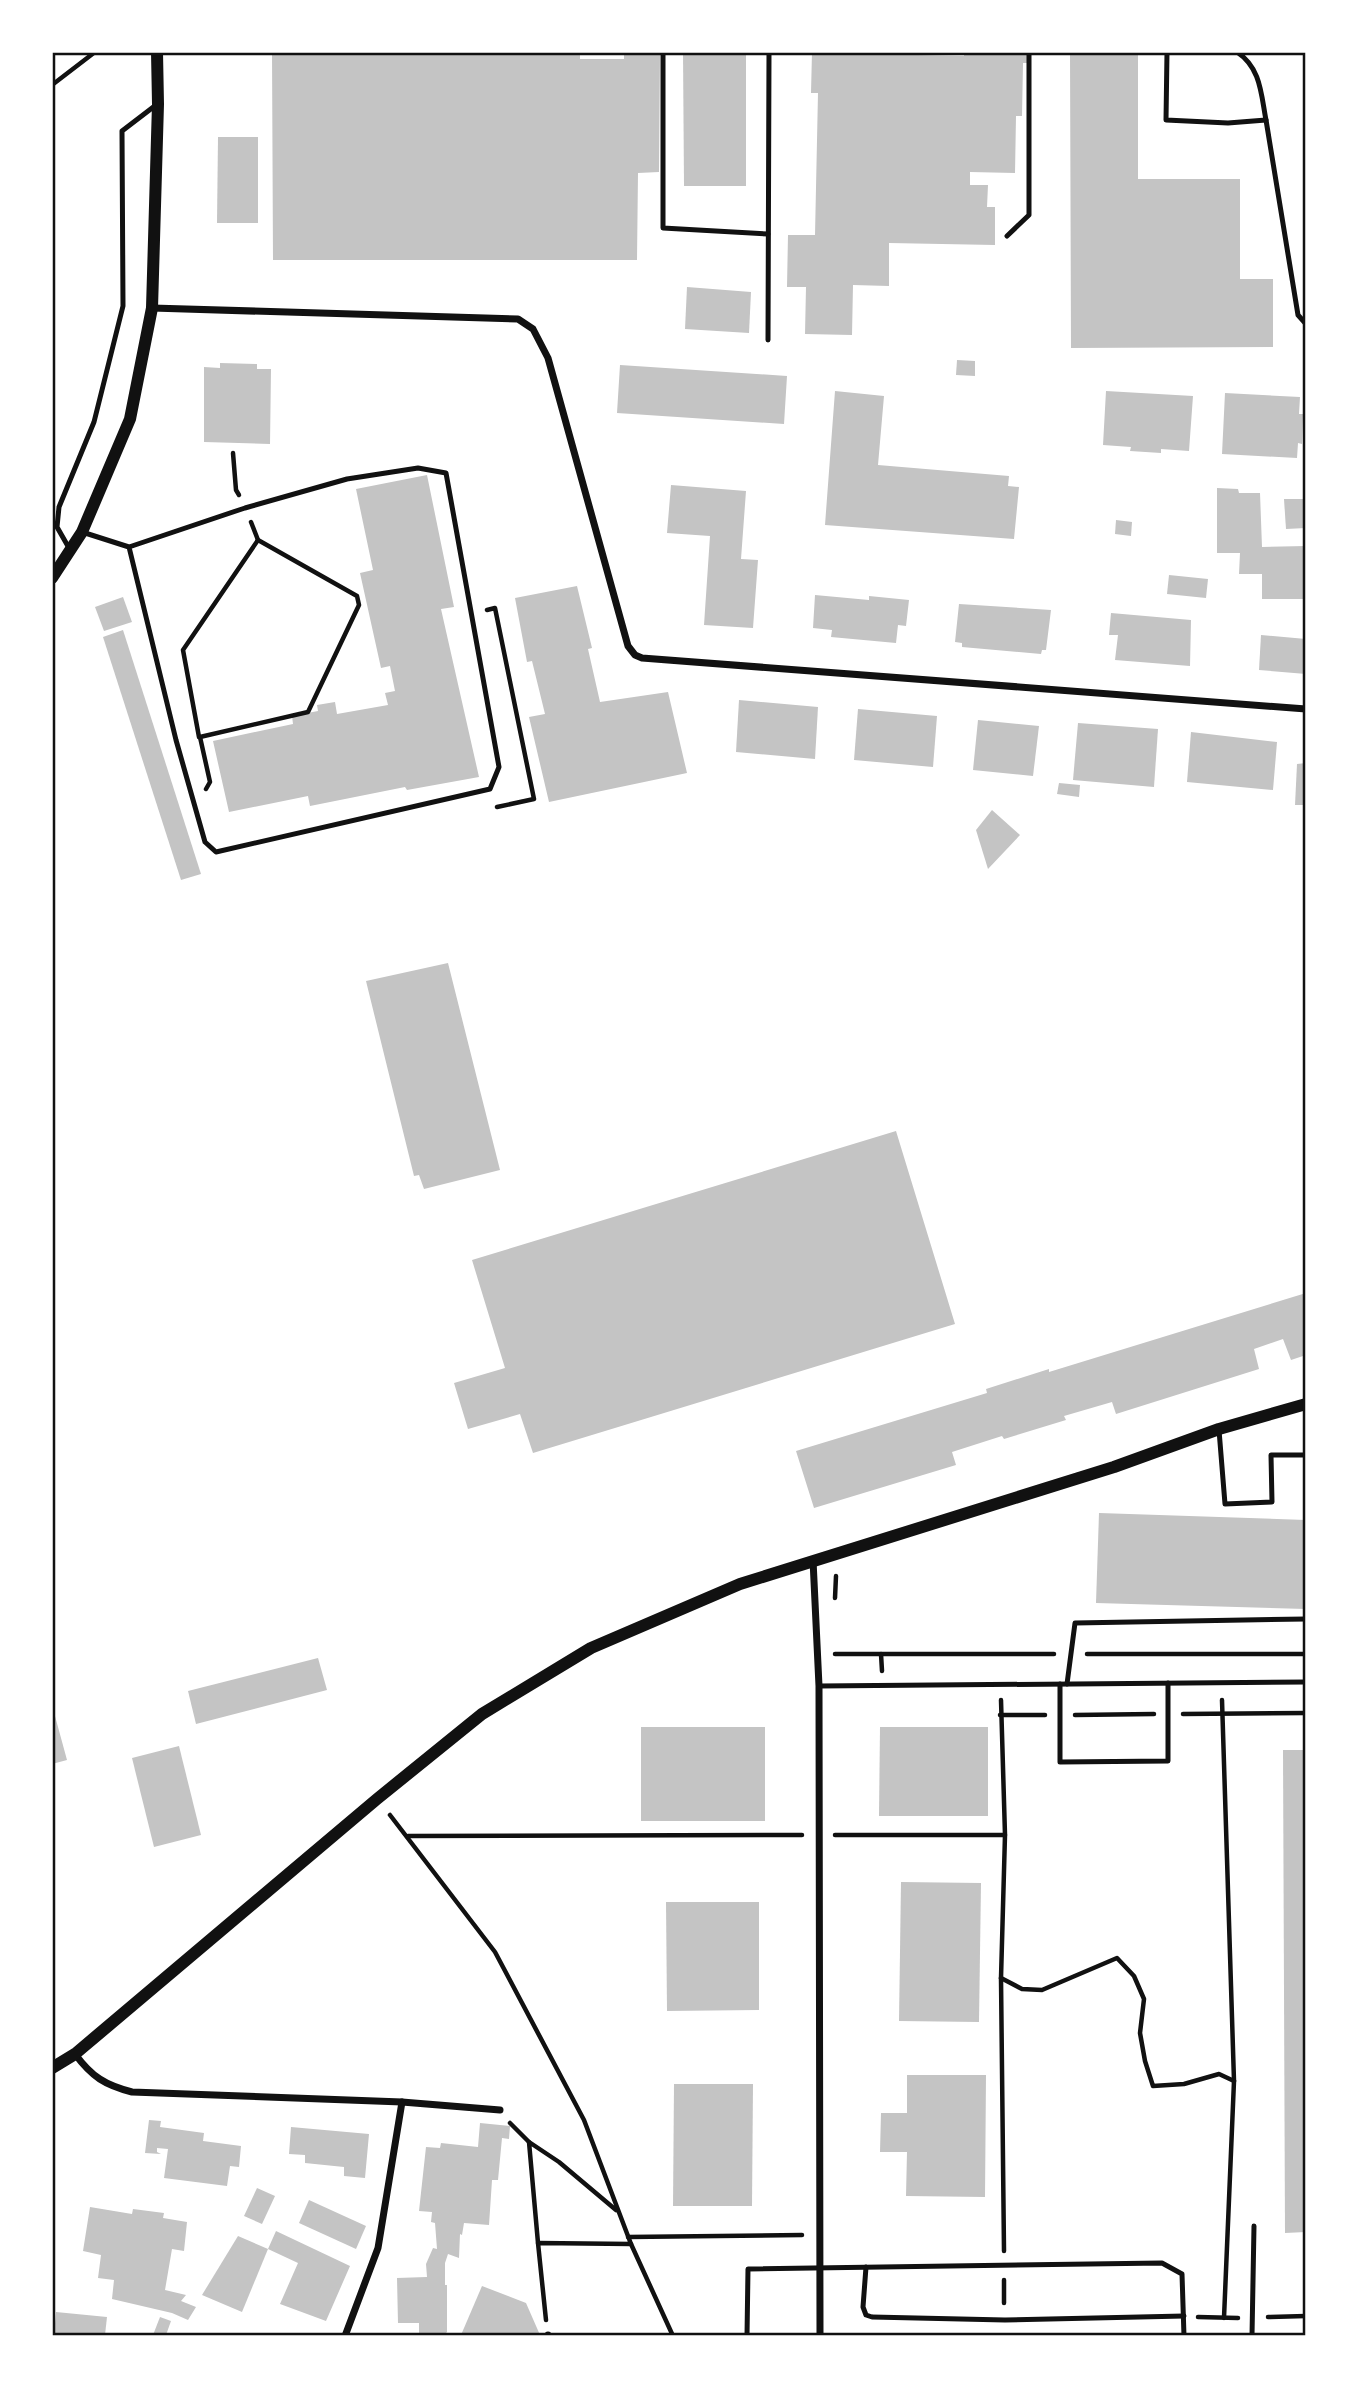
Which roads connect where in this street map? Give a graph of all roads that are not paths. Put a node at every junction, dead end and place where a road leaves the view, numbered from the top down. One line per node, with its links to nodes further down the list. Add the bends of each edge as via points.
1 (157, 52): 7 (street)
2 (663, 52): 9 (lane, via 663,228)
3 (769, 52): 9 (lane)
4 (1029, 52): 10 (lane, via 1029,215)
5 (1167, 52): 8 (lane, via 1166,120)
6 (1237, 52): 8 (lane, via 1250,61)
7 (158, 104): 11 (street); 16 (lane, via 121,131 123,306 94,422 59,507 57,527)
8 (1266, 120): 12 (lane, via 1298,315)
9 (768, 234): 13 (lane)
10 (1007, 236)
11 (152, 308): 14 (street, via 130,419); 18 (street, via 518,319 533,329 548,358 628,646 642,658)
12 (1306, 324)
13 (768, 340)
14 (82, 532): 15 (lane); 16 (street)
15 (129, 547): 15 (lane, via 205,842 216,852 490,789 499,767 446,473 418,468 347,479)
16 (71, 550): 17 (street)
17 (52, 578)
18 (1306, 709)
19 (1306, 1404): 20 (street)
20 (1219, 1429): 21 (lane, via 1225,1504 1272,1502 1271,1455); 22 (street)
21 (1306, 1455)
22 (813, 1560): 27 (street); 28 (street, via 740,1584 591,1648 482,1714)
23 (1306, 1619): 26 (lane, via 1075,1623)
24 (1306, 1682): 25 (lane)
25 (1168, 1683): 26 (lane); 26 (lane, via 1168,1761 1087,1762 1060,1762)
26 (1063, 1684): 27 (lane)
27 (819, 1686): 33 (street)
28 (75, 2054): 29 (street); 30 (street, via 106,2085 132,2092)
29 (52, 2068)
30 (402, 2102): 31 (street); 36 (street, via 379,2248)
31 (500, 2110)
32 (1254, 2226): 40 (lane)
33 (819, 2267): 34 (lane); 37 (lane, via 748,2269); 38 (street)
34 (866, 2267): 35 (lane, via 1162,2263 1182,2274); 35 (lane, via 866,2315 1004,2320)
35 (1184, 2316): 39 (lane)
36 (345, 2336)
37 (747, 2336)
38 (820, 2336)
39 (1184, 2336)
40 (1252, 2336)

